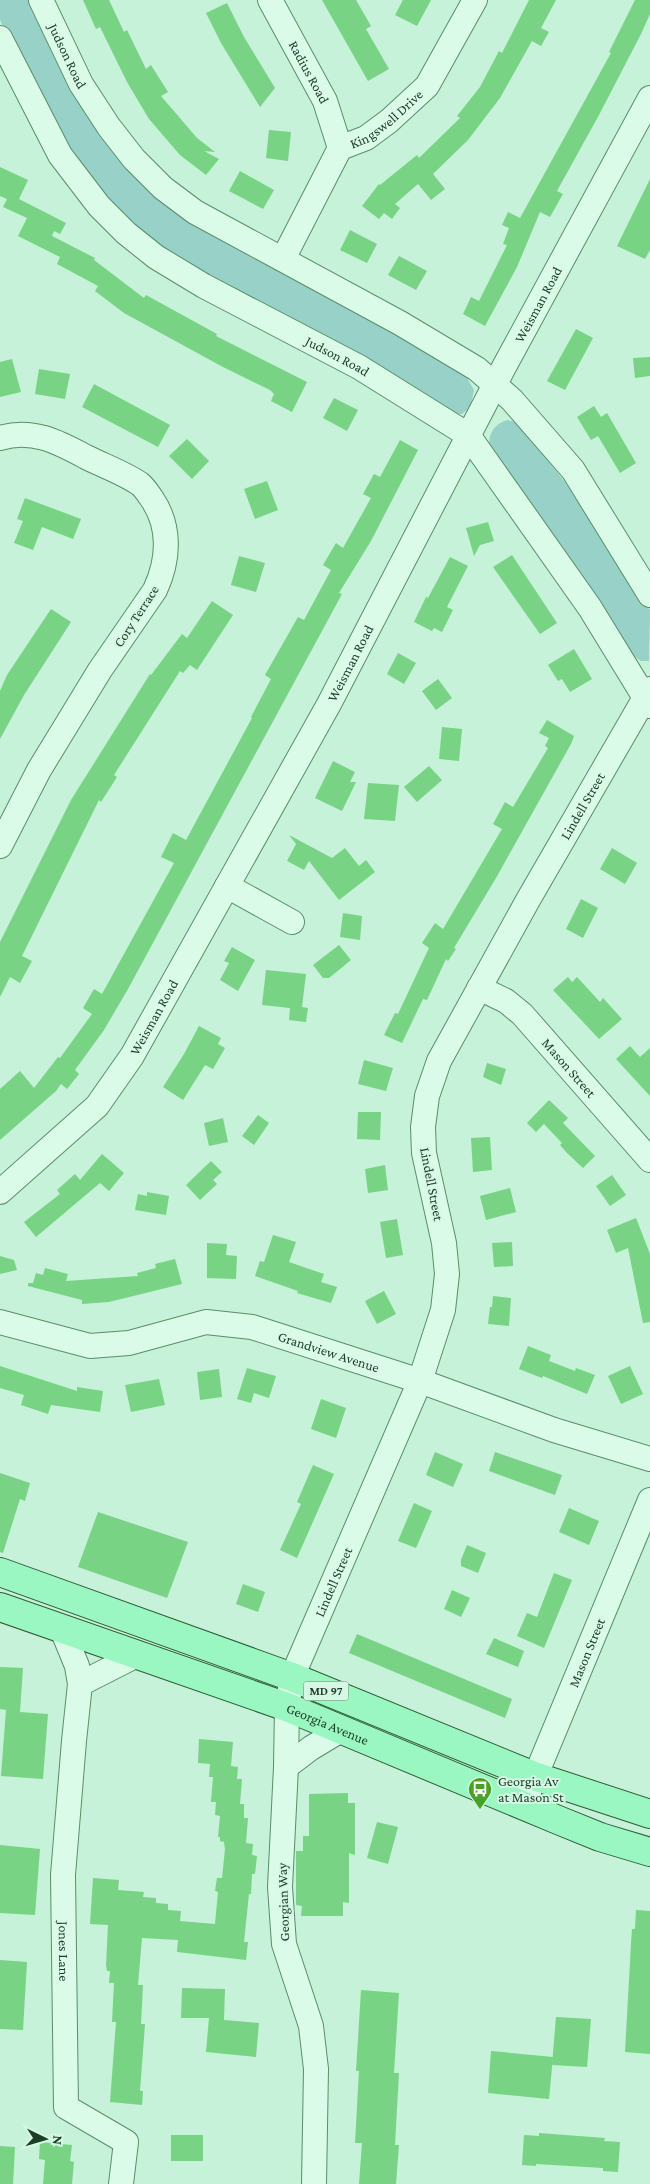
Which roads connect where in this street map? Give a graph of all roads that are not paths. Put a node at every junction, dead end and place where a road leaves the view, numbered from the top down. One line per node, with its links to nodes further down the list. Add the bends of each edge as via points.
1 (41, 0): 7 (street, Judson Road, via 82,84 134,159 163,188 194,212)
2 (270, 0): 6 (street, Radius Road, via 324,100)
3 (475, 0): 6 (street, Kingswell Drive, via 427,86 366,138)
4 (0, 38): 9 (street, Judson Road, via 60,155 99,206 126,233 156,257 204,286 359,367)
5 (650, 98): 8 (street, Weisman Road)
6 (340, 148): 7 (street, Kingswell Drive)
7 (283, 259): 8 (street, Judson Road, via 477,369)
8 (495, 384): 9 (street, Weisman Road); 11 (street, Judson Road, via 573,470)
9 (468, 435): 12 (street, Judson Road, via 590,608); 14 (street, Weisman Road, via 329,704)
10 (0, 438): 13 (street, Cory Terrace, via 30,435 52,440 142,485 160,514 166,548 162,576 155,590 100,670 39,770)
11 (650, 595)
12 (648, 697): 16 (street, Lindell Street)
13 (0, 846)
14 (227, 886): 15 (street); 18 (street, Weisman Road, via 132,1056 97,1106)
15 (292, 922)
16 (479, 988): 17 (street, Mason Street, via 506,1001 522,1014); 20 (street, Lindell Street, via 440,1061 427,1096 424,1153 444,1243 447,1274 444,1310)
17 (650, 1160)
18 (0, 1192)
19 (0, 1322): 20 (street, Grandview Avenue, via 90,1346 129,1343 206,1322 252,1327)
20 (420, 1381): 21 (street, Grandview Avenue, via 554,1430); 27 (street, Lindell Street)
21 (650, 1459)
22 (650, 1500): 32 (street, Mason Street)
23 (0, 1572): 27 (main road, MD 97)
24 (0, 1607): 25 (main road, Georgia Avenue / MD 97)
25 (61, 1627): 26 (main road, Georgia Avenue / MD 97); 28 (street, Jones Lane, via 77,1666)
26 (138, 1654): 28 (street); 29 (main road, Georgia Avenue / MD 97)
27 (292, 1677): 29 (street, Georgian Way); 32 (main road, MD 97)
28 (80, 1684): 36 (street, Jones Lane, via 63,1875 66,2107 126,2142)
29 (287, 1707): 30 (main road, Georgia Avenue / MD 97); 31 (street, Georgian Way)
30 (341, 1730): 31 (street); 33 (main road, Georgia Avenue / MD 97)
31 (286, 1767): 37 (street, Georgian Way, via 280,1887 284,1944 311,2026 316,2069)
32 (534, 1776): 33 (street, Mason Street); 34 (main road, MD 97)
33 (523, 1806): 35 (main road, Georgia Avenue / MD 97)
34 (650, 1814)
35 (650, 1852)
36 (121, 2184)
37 (314, 2184)

